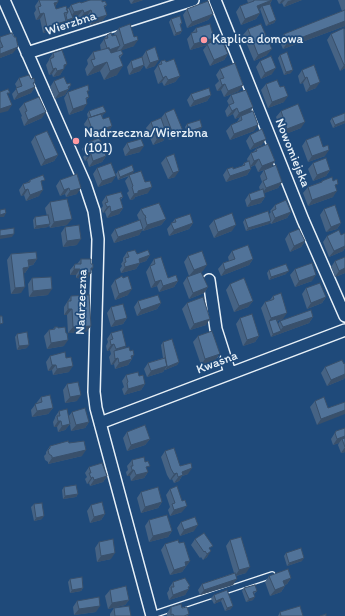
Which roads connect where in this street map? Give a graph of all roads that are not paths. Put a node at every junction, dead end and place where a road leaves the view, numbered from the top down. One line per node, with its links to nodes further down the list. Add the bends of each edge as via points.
1 (4, 0): 4 (street, Nadrzeczna)
2 (192, 0): 4 (street, Wierzbna)
3 (215, 0): 6 (street, Nowomiejska, via 303,220)
4 (27, 53): 9 (street, Nadrzeczna, via 85,184 94,211 98,239 94,392)
5 (209, 280): 8 (street, via 216,329)
6 (345, 316)
7 (345, 330): 8 (street, Kwaśna)
8 (230, 373): 9 (street, Kwaśna)
9 (100, 423): 11 (street, Nadrzeczna)
10 (272, 575): 11 (lane)
11 (152, 616)

